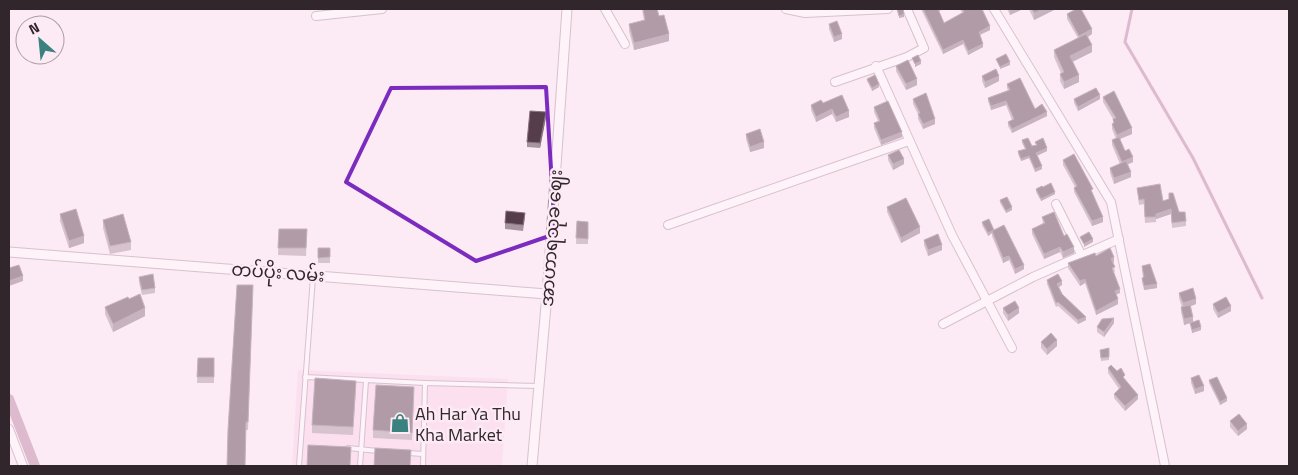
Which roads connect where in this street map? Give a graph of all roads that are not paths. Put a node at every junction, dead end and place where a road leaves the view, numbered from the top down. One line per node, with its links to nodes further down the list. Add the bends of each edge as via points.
1 (382, 9): 8 (street)
2 (567, 9): 19 (street, အာဟာရသုခ ဈေး)
3 (606, 9): 9 (street)
4 (786, 9): 5 (street, via 805,13)
5 (883, 9)
6 (907, 9): 10 (street, via 924,48)
7 (994, 9): 15 (street, via 1102,184 1111,202)
8 (316, 16)
9 (625, 44)
10 (876, 66): 11 (street); 12 (street)
11 (835, 82)
12 (909, 141): 14 (street); 20 (street, via 952,235)
13 (1056, 204): 17 (street)
14 (668, 225)
15 (1119, 239): 17 (street); 40 (street)
16 (9, 252): 18 (street, တပ်ပိုး လမ်း)
17 (1082, 256): 20 (street)
18 (313, 274): 19 (street, တပ်ပိုး လမ်း); 23 (lane)
19 (547, 294): 26 (street, အာဟာရသုခ ဈေး)
20 (987, 301): 21 (street); 22 (street)
21 (943, 324)
22 (1012, 348)
23 (305, 377): 24 (lane); 28 (lane)
24 (366, 381): 25 (lane); 31 (lane)
25 (425, 383): 26 (lane); 34 (lane)
26 (538, 386): 39 (street, အာဟာရသုခ ဈေး)
27 (9, 429): 35 (street)
28 (301, 445): 29 (lane); 36 (lane)
29 (310, 446)
30 (344, 448): 31 (lane)
31 (362, 450): 32 (lane); 37 (lane)
32 (388, 452)
33 (406, 453): 34 (lane)
34 (423, 454): 38 (lane)
35 (23, 466)
36 (300, 466)
37 (360, 466)
38 (423, 466)
39 (532, 466)
40 (1165, 466)

